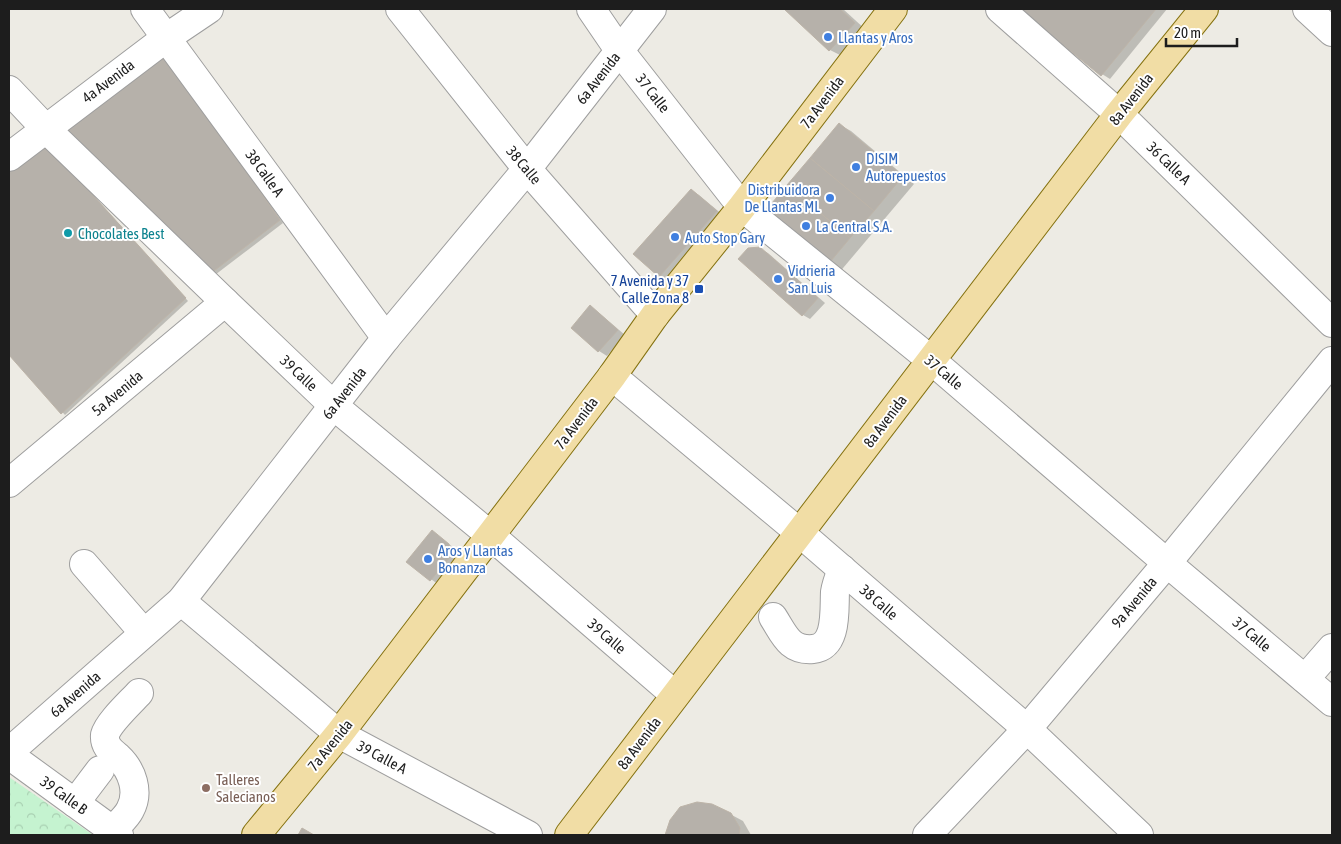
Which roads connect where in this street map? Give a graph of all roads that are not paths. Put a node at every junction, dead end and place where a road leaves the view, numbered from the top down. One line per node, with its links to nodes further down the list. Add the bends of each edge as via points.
1 (145, 9): 11 (street, 38 Calle A)
2 (208, 9): 11 (street, 4a Avenida)
3 (400, 9): 17 (street, 38 Calle)
4 (591, 9): 12 (street, 37 Calle)
5 (652, 9): 12 (street, 6a Avenida)
6 (893, 9): 18 (main road, 7a Avenida)
7 (1000, 9): 14 (street, 36 Calle A)
8 (1204, 9): 14 (main road, 8a Avenida)
9 (1307, 9): 10 (street)
10 (1332, 32)
11 (166, 38): 15 (street, 4a Avenida); 22 (street, 38 Calle A)
12 (619, 50): 17 (street, 6a Avenida); 18 (street, 37 Calle)
13 (9, 90): 15 (street, 39 Calle)
14 (1119, 114): 21 (street, 36 Calle A); 23 (main road, 8a Avenida)
15 (45, 128): 16 (street, 4a Avenida); 19 (street, 39 Calle)
16 (9, 157)
17 (527, 169): 20 (street, 38 Calle); 22 (street, 6a Avenida)
18 (742, 206): 20 (main road, 7a Avenida); 23 (street, 37 Calle)
19 (224, 302): 26 (street, 39 Calle); 27 (street, 5a Avenida)
20 (655, 315): 25 (main road, 7a Avenida)
21 (1332, 323)
22 (386, 338): 26 (street, 6a Avenida)
23 (931, 360): 28 (main road, 8a Avenida); 30 (street, 37 Calle)
24 (1332, 361): 30 (street, 9a Avenida)
25 (612, 376): 28 (street, 38 Calle); 29 (main road, 7a Avenida)
26 (334, 406): 29 (street, 39 Calle); 33 (street, 6a Avenida)
27 (9, 483)
28 (800, 533): 32 (street, 38 Calle); 39 (main road, 8a Avenida)
29 (490, 535): 39 (street, 39 Calle); 42 (main road, 7a Avenida)
30 (1167, 563): 37 (street, 37 Calle); 41 (street, 9a Avenida)
31 (84, 564): 35 (street)
32 (842, 570): 34 (street, via 835,590 835,618 825,643 816,649 791,644); 41 (street, 38 Calle)
33 (181, 601): 35 (street, 6a Avenida); 42 (street, 39 Calle A)
34 (773, 617)
35 (144, 633): 43 (street, 6a Avenida)
36 (1332, 648): 37 (street)
37 (1305, 679): 40 (street, 37 Calle)
38 (139, 693): 46 (street, via 106,732 105,742 131,774 135,789 130,810)
39 (676, 695): 49 (main road, 8a Avenida)
40 (1332, 702)
41 (1027, 729): 50 (street, 9a Avenida); 51 (street, 38 Calle)
42 (339, 734): 47 (main road, 7a Avenida); 48 (street, 39 Calle A)
43 (9, 754): 45 (street, 39 Calle B)
44 (100, 770): 45 (street)
45 (75, 803): 46 (street, 39 Calle B)
46 (116, 833)
47 (256, 835)
48 (528, 835)
49 (569, 835)
50 (927, 835)
51 (1139, 835)

